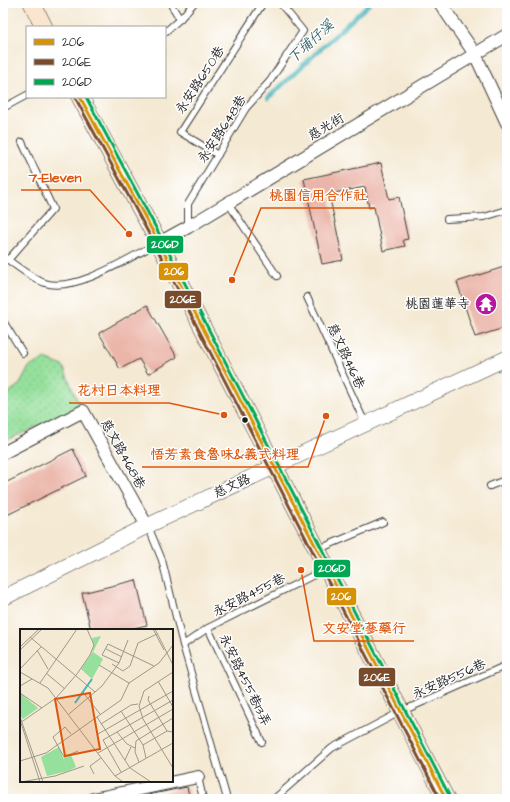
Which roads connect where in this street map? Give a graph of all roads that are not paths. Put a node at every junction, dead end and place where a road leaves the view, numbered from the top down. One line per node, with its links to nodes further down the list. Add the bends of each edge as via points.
1 (32, 3): 8 (main road)
2 (170, 3): 7 (lane)
3 (194, 3): 7 (lane)
4 (263, 3): 17 (lane, 永安路650巷, via 180,132)
5 (280, 3): 17 (lane, 永安路648巷, via 303,31 270,81 246,108)
6 (440, 3): 11 (street)
7 (180, 19): 9 (lane)
8 (44, 26)
9 (166, 31)
10 (507, 35): 11 (street, 慈光街)
11 (475, 54): 15 (street); 18 (street, 慈光街)
12 (26, 96): 14 (lane)
13 (81, 98): 22 (main road)
14 (3, 108)
15 (507, 123)
16 (22, 142): 23 (lane, via 53,209)
17 (218, 154): 21 (lane, 永安路648巷, via 188,204)
18 (228, 203): 21 (street, 慈光街); 24 (lane)
19 (507, 210): 20 (lane, via 484,217)
20 (447, 219)
21 (188, 227): 22 (street, 慈光街)
22 (159, 242): 23 (lane, via 88,279 69,284 45,283); 31 (main road)
23 (5, 258)
24 (277, 276)
25 (307, 297): 29 (lane, 慈文路416巷)
26 (3, 321): 27 (lane)
27 (23, 353)
28 (507, 358): 29 (street, 慈文路)
29 (366, 423): 31 (street, 慈文路)
30 (3, 453): 35 (street, 慈文路468巷, via 83,411)
31 (274, 467): 35 (street, 慈文路); 36 (main road)
32 (507, 479): 33 (lane)
33 (490, 486)
34 (383, 522): 36 (lane)
35 (147, 526): 38 (street, 慈文路); 40 (lane, via 162,560)
36 (318, 550): 37 (main road)
37 (327, 568): 39 (lane, 永安路455巷); 42 (main road)
38 (3, 598)
39 (208, 628): 40 (lane, 永安路455巷); 43 (lane, 永安路455巷13弄)
40 (183, 645): 47 (lane)
41 (507, 665): 42 (lane, 永安路556巷)
42 (400, 712): 48 (lane, 永安路556巷, via 332,748); 49 (main road)
43 (262, 742)
44 (198, 777): 45 (street); 46 (lane)
45 (94, 799)
46 (203, 799)
47 (227, 799)
48 (274, 799)
49 (446, 799)

